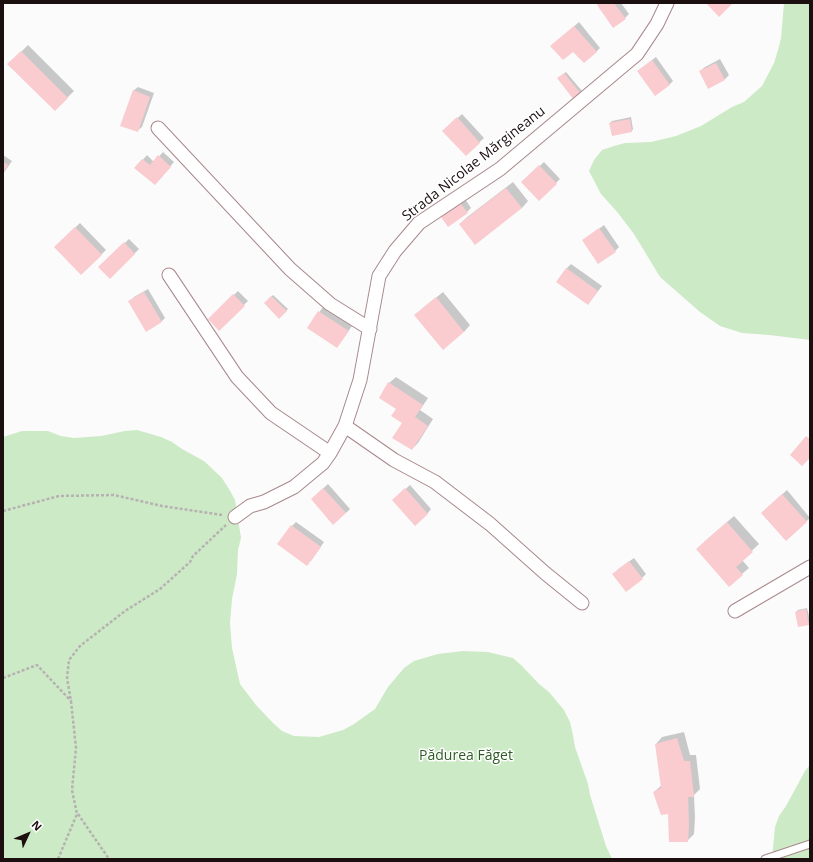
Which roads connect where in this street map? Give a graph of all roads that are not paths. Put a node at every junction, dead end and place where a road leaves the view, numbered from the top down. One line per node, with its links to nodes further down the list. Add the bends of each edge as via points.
1 (667, 3): 4 (street, Strada Nicolae Mărgineanu, via 637,54 500,169 419,223 395,251 379,276)
2 (158, 128): 4 (street, via 290,269 330,304)
3 (169, 275): 6 (street, via 237,377 271,413)
4 (370, 329): 5 (street, Strada Nicolae Mărgineanu, via 360,380)
5 (345, 426): 6 (street, Strada Nicolae Mărgineanu); 9 (street, via 394,460 435,482 490,524)
6 (330, 453): 7 (street, Strada Nicolae Mărgineanu, via 323,463 294,487 250,506)
7 (235, 517)
8 (810, 567): 10 (street)
9 (582, 603)
10 (735, 611)
11 (810, 844): 12 (lane)
12 (765, 859)

